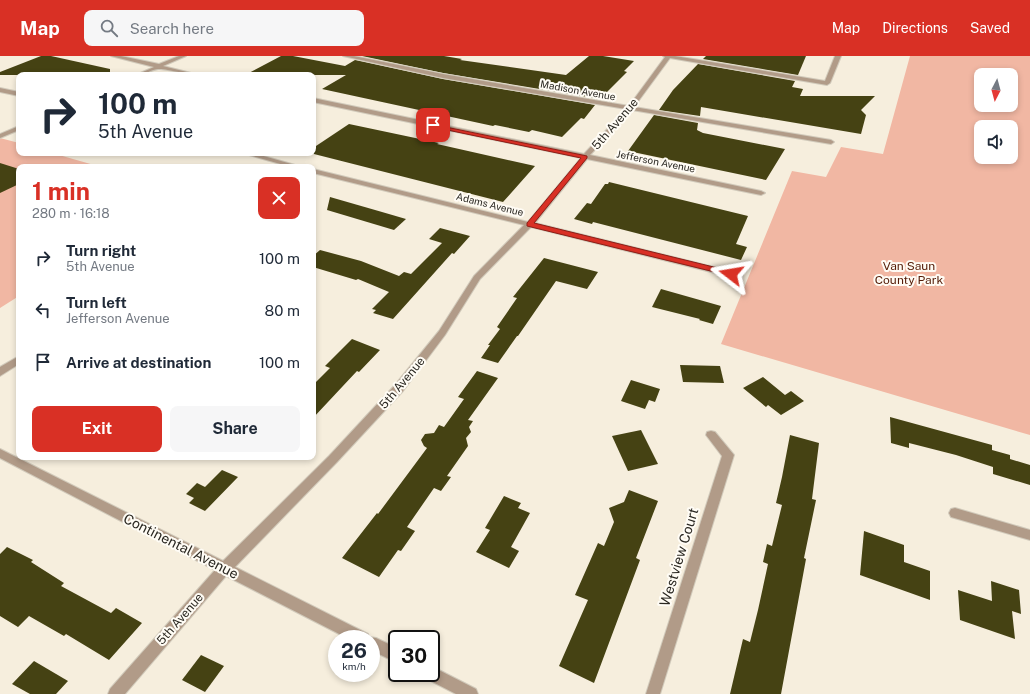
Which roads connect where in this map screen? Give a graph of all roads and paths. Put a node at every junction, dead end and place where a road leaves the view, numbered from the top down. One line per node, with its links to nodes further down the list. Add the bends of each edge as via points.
1 (114, 56): 6 (street)
2 (182, 56): 6 (street)
3 (346, 56): 12 (street, Madison Avenue, via 443,76)
4 (668, 56): 5 (street, via 827,83); 12 (street, 5th Avenue)
5 (838, 56)
6 (158, 67): 7 (street); 8 (street)
7 (146, 72)
8 (182, 72)
9 (0, 90): 10 (street)
10 (16, 93)
11 (316, 101): 17 (street, Jefferson Avenue)
12 (630, 108): 15 (street, Madison Avenue); 17 (street, 5th Avenue)
13 (16, 129): 14 (street)
14 (0, 136)
15 (831, 142)
16 (257, 156): 18 (street)
17 (585, 157): 20 (street, Jefferson Avenue); 21 (street, 5th Avenue)
18 (287, 164)
19 (316, 172): 21 (street, Adams Avenue)
20 (761, 193)
21 (530, 224): 22 (street, Adams Avenue); 29 (street, 5th Avenue, via 477,278 442,333 399,388)
22 (731, 274)
23 (16, 361): 24 (street)
24 (0, 372)
25 (711, 435): 34 (street, Westview Court, via 728,455)
26 (0, 453): 29 (street, Continental Avenue)
27 (955, 513): 28 (street)
28 (1030, 535)
29 (224, 569): 30 (street, Continental Avenue); 32 (street, 5th Avenue)
30 (345, 630)
31 (440, 678): 33 (street)
32 (115, 694)
33 (471, 694)
34 (653, 694)

